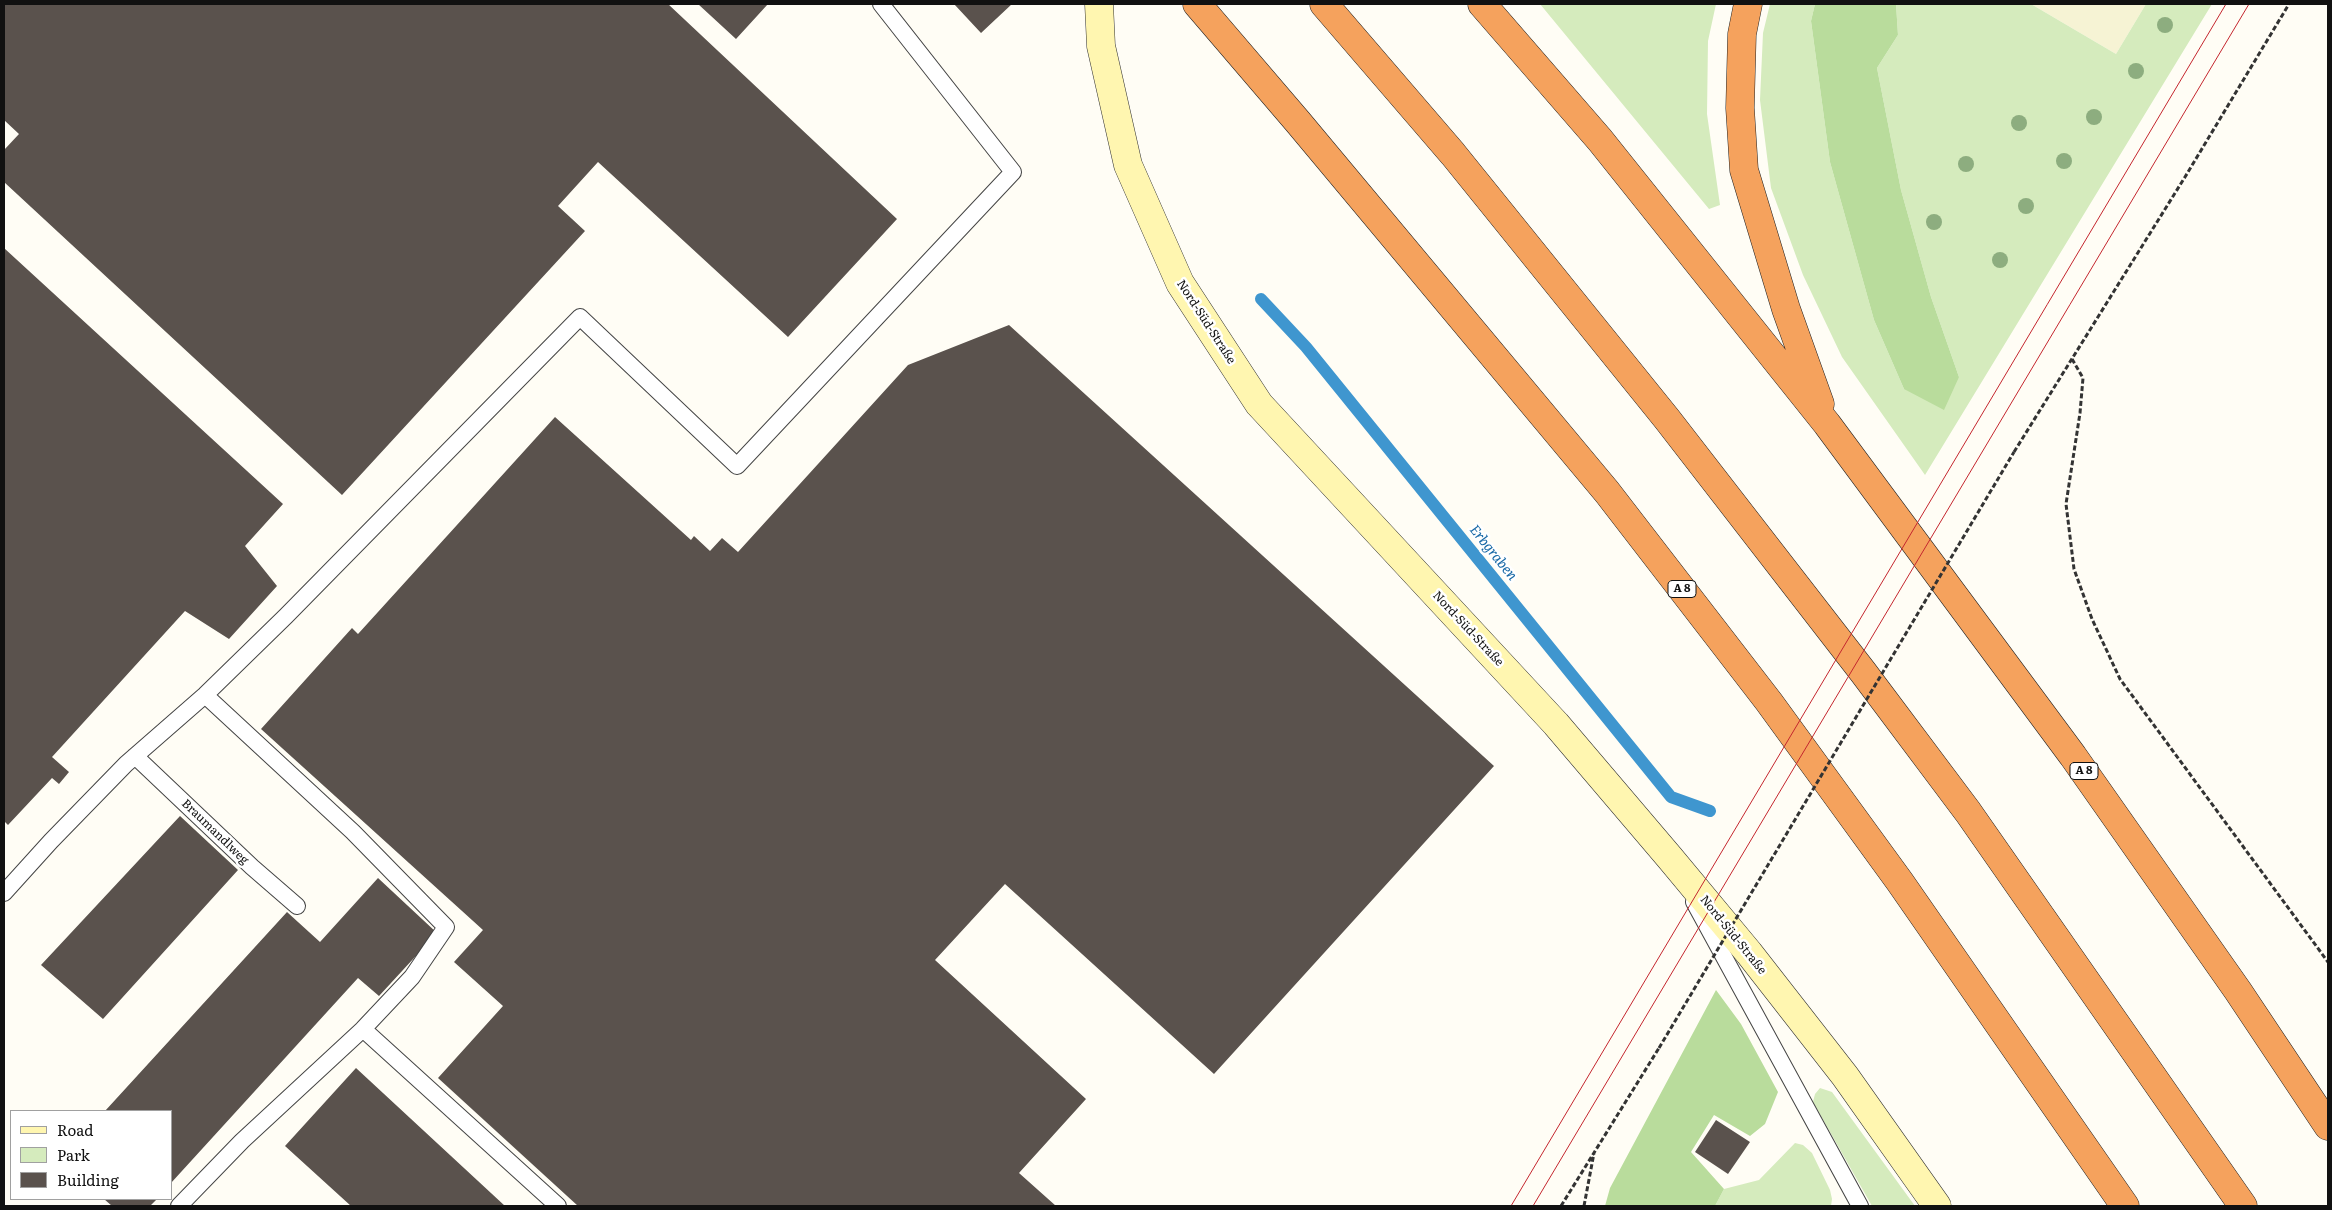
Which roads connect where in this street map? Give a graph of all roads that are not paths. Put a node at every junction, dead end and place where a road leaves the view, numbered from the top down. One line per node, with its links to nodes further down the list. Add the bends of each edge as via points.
1 (882, 4): 8 (lane, via 1014,172 737,466 580,317)
2 (1099, 4): 10 (main road, Nord-Süd-Straße, via 1101,46 1128,165 1180,283 1259,404 1556,724)
3 (1197, 4): 19 (highway, A 8, via 1607,492 1769,702 1900,882)
4 (1324, 4): 20 (highway, via 1453,154 1667,419 1863,672 1968,812)
5 (1482, 4): 7 (highway, A 8, via 1600,140)
6 (1748, 4): 7 (highway, via 1742,34 1740,108 1744,170 1786,309)
7 (1827, 424): 14 (highway, A 8, via 2073,756 2238,991)
8 (205, 695): 9 (lane); 13 (lane, via 353,832 446,928 412,976)
9 (136, 756): 11 (lane); 12 (lane, Braumandlweg)
10 (1670, 858): 17 (lane); 18 (main road, Nord-Süd-Straße, via 1845,1076)
11 (4, 893)
12 (297, 906)
13 (363, 1029): 15 (lane, via 242,1141); 16 (lane)
14 (2328, 1126)
15 (179, 1206)
16 (558, 1206)
17 (1860, 1206)
18 (1937, 1206)
19 (2125, 1206)
20 (2243, 1206)

